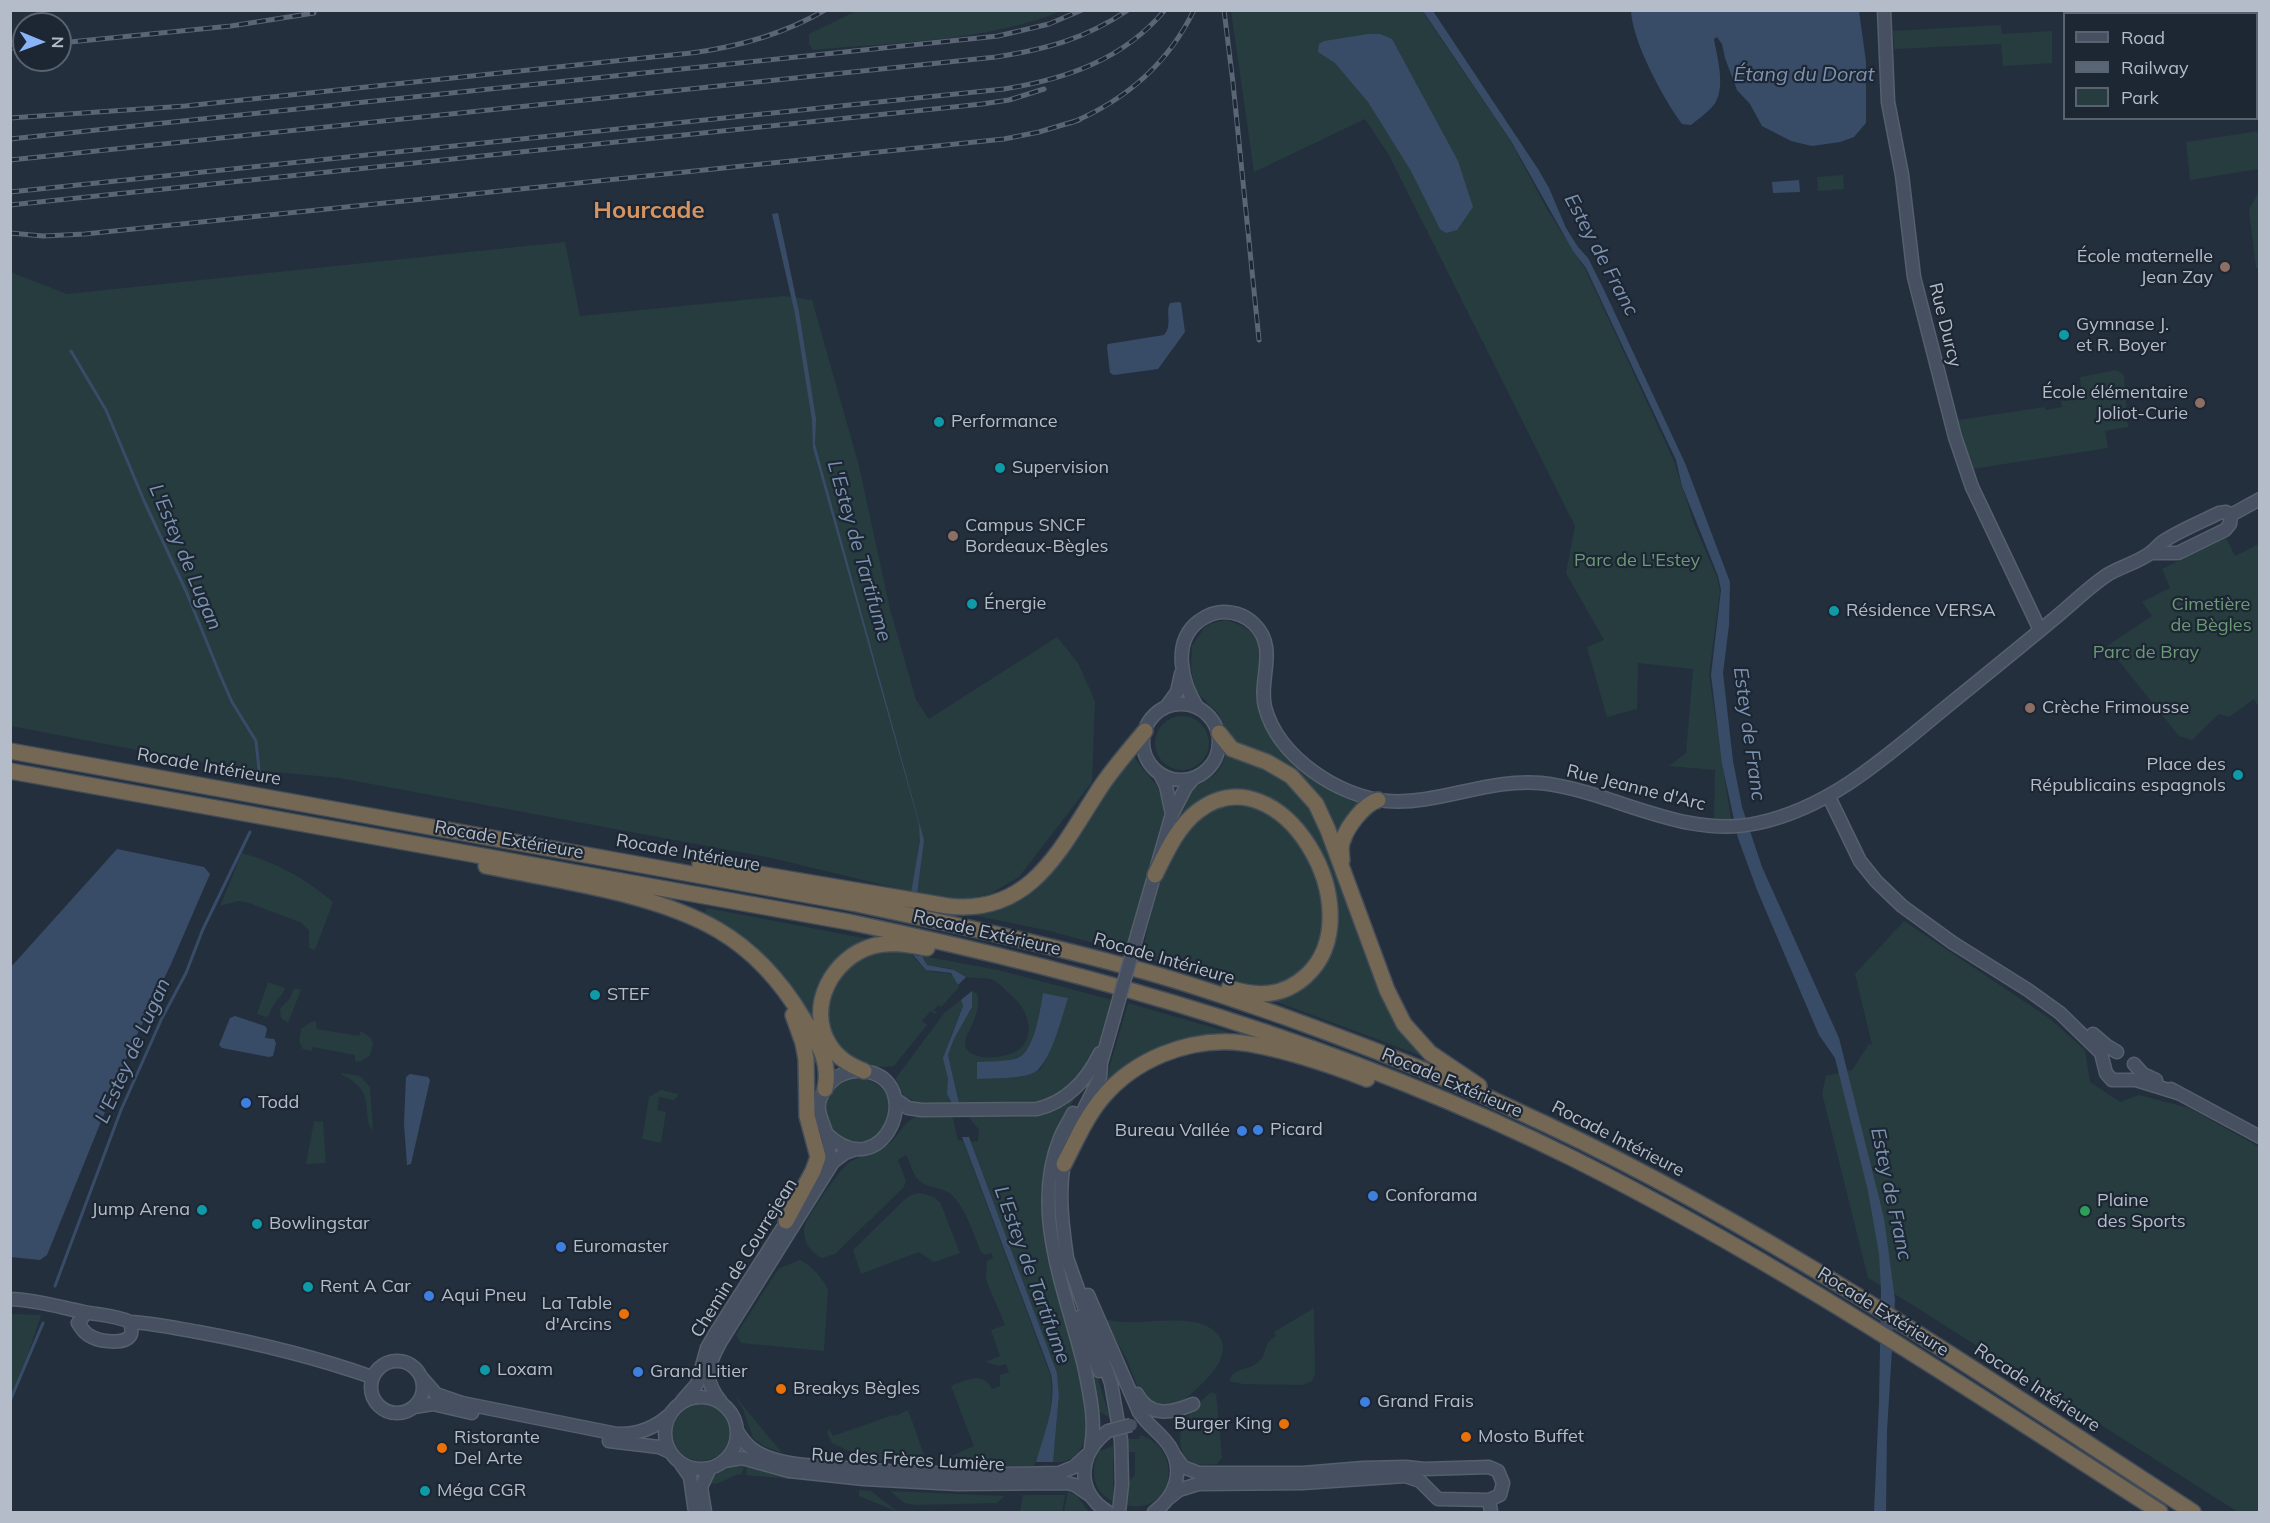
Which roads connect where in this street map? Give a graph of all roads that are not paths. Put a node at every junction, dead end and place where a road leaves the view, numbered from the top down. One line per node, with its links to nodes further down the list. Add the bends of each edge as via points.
1 (1884, 10): 5 (main road, Rue Durcy, via 1887,94 1902,175 1914,277 1963,464)
2 (2259, 499): 3 (main road, Rue Jeanne d'Arc)
3 (2231, 514): 4 (main road, Rue Jeanne d'Arc, via 2219,513 2168,538); 4 (main road, Rue Jeanne d'Arc, via 2225,530 2178,553)
4 (2150, 553): 5 (main road, Rue Jeanne d'Arc, via 2106,576)
5 (2040, 630): 15 (main road, Rue Jeanne d'Arc, via 1893,751)
6 (1182, 667): 7 (main road, Rue Jeanne d'Arc, via 1177,692); 8 (main road, Rue Jeanne d'Arc); 16 (main road, Rue Jeanne d'Arc, via 1186,636 1202,619 1225,612 1248,619 1264,638 1268,660 1263,698 1282,740 1317,774 1352,793)
7 (1166, 707): 8 (main road); 9 (main road, via 1151,718)
8 (1197, 707): 10 (main road, via 1207,714)
9 (1145, 731): 13 (main road, via 1145,755); 19 (highway, via 1108,776 1037,878 1020,892 975,908 691,863)
10 (1219, 733): 14 (main road, via 1220,745 1212,766); 20 (highway, via 1232,749 1280,768 1303,788 1321,813)
11 (10, 751): 19 (highway, Rocade Intérieure)
12 (10, 771): 18 (highway, Rocade Extérieure)
13 (1160, 774): 14 (main road, via 1182,781); 17 (main road)
14 (1193, 779): 17 (main road)
15 (1829, 797): 16 (main road, Rue Jeanne d'Arc, via 1781,817 1734,826 1682,821 1579,790 1536,783 1491,785 1408,801); 22 (main road, via 1864,868 1890,896)
16 (1378, 800): 20 (highway, via 1369,804 1342,840)
17 (1172, 814): 21 (main road)
18 (377, 836): 24 (highway, via 417,852 672,909 738,943); 25 (highway, Rocade Extérieure, via 958,945)
19 (546, 847): 23 (highway, Rocade Intérieure)
20 (1343, 872): 36 (highway, via 1387,990 1404,1024 1430,1053)
21 (1155, 875): 23 (highway, via 1178,833 1209,804 1237,798 1274,807 1306,841 1327,887 1331,914 1324,954 1299,983 1258,995 1073,943); 26 (main road, bridge)
22 (1928, 924): 27 (main road, via 1956,937 2045,994); 29 (main road, via 2049,1004 2094,1046)
23 (982, 930): 36 (highway, Rocade Intérieure, via 1138,969 1244,1003 1363,1045)
24 (769, 973): 33 (highway, via 782,985 821,1047 827,1069); 42 (highway, via 803,1043 807,1116 818,1150 813,1172)
25 (1190, 1006): 31 (highway, via 1160,1005 934,950 902,944 874,945 838,966 828,982 820,1017 823,1034 835,1053); 37 (highway, Rocade Extérieure, via 1357,1064)
26 (1113, 1021): 28 (main road); 35 (main road, via 1091,1068 1054,1105 1037,1109 922,1110 908,1108)
27 (2117, 1052): 29 (main road, via 2109,1055); 30 (main road, via 2129,1056)
28 (1101, 1063): 41 (main road, via 1100,1077 1069,1141); 43 (main road, via 1060,1137 1054,1158 1049,1218)
29 (2104, 1064): 32 (main road, via 2108,1077)
30 (2134, 1064): 32 (main road); 34 (main road, via 2143,1074)
31 (864, 1071): 33 (main road, via 842,1074); 35 (main road, via 886,1083)
32 (2126, 1080): 34 (main road)
33 (825, 1089): 38 (main road, via 819,1111)
34 (2178, 1093): 39 (main road)
35 (895, 1099): 40 (main road, via 897,1111 888,1134 874,1145)
36 (1514, 1109): 75 (highway, Rocade Intérieure, via 1612,1156 1780,1248)
37 (1508, 1128): 41 (highway, via 1277,1051 1215,1042 1162,1054 1116,1083 1087,1120); 74 (highway, Rocade Extérieure, via 1678,1213 1774,1268)
38 (826, 1133): 40 (main road, via 835,1142); 42 (main road, Chemin de Courrejean, via 826,1162)
39 (2259, 1137)
40 (856, 1149): 53 (main road, Chemin de Courrejean, via 833,1162 721,1341 708,1378)
41 (1064, 1164): 43 (main road)
42 (786, 1221): 52 (main road, Chemin de Courrejean, via 715,1334 697,1383)
43 (1059, 1238): 49 (main road); 59 (main road, via 1054,1260 1090,1396 1093,1436); 72 (main road, via 1111,1383 1121,1451)
44 (10, 1299): 45 (main road, via 59,1305)
45 (82, 1318): 46 (main road, via 114,1317); 48 (main road, via 83,1330 93,1338 118,1341)
46 (130, 1322): 47 (main road); 48 (main road)
47 (165, 1326): 48 (main road); 50 (main road, via 255,1342)
48 (130, 1337)
49 (1107, 1340): 54 (main road, via 1147,1407 1164,1413); 58 (main road, via 1139,1412)
50 (372, 1377): 51 (main road, via 382,1365 398,1361 412,1366); 55 (main road, via 372,1395 379,1407 392,1413)
51 (422, 1378): 55 (main road, via 423,1394); 56 (main road, via 436,1394 460,1402 617,1434 639,1433)
52 (682, 1401): 53 (main road, via 702,1396); 56 (main road)
53 (721, 1402): 57 (main road, via 735,1420)
54 (1192, 1404)
55 (414, 1407): 60 (main road, via 433,1404)
56 (668, 1416): 60 (main road, via 664,1434)
57 (737, 1431): 59 (main road, Rue des Frères Lumière, via 748,1446 767,1457 861,1470 1059,1473 1074,1467); 62 (main road)
58 (1154, 1431): 59 (main road, Rue des Frères Lumière, bridge, via 1131,1425 1108,1431); 61 (main road)
59 (1089, 1451): 69 (main road, via 1084,1477)
60 (670, 1452): 63 (main road)
61 (1175, 1456): 65 (main road, via 1183,1467 1199,1473); 67 (main road, via 1177,1478)
62 (724, 1461): 64 (main road); 69 (main road, Rue des Frères Lumière, via 742,1458 798,1473 864,1479 957,1484 1067,1483 1075,1485)
63 (681, 1463): 64 (main road); 70 (main road, via 690,1477)
64 (710, 1468): 71 (main road, via 701,1487)
65 (1439, 1469): 66 (main road, via 1430,1476); 68 (main road, via 1495,1468 1503,1483 1500,1495)
66 (1430, 1490): 67 (main road, via 1410,1477 1373,1477 1303,1483 1198,1484); 68 (main road, via 1432,1496 1444,1501)
67 (1169, 1498): 73 (main road)
68 (1490, 1506)
69 (1100, 1507)
70 (695, 1512)
71 (705, 1512)
72 (1119, 1512)
73 (1154, 1512)
74 (2160, 1512)
75 (2193, 1512)

